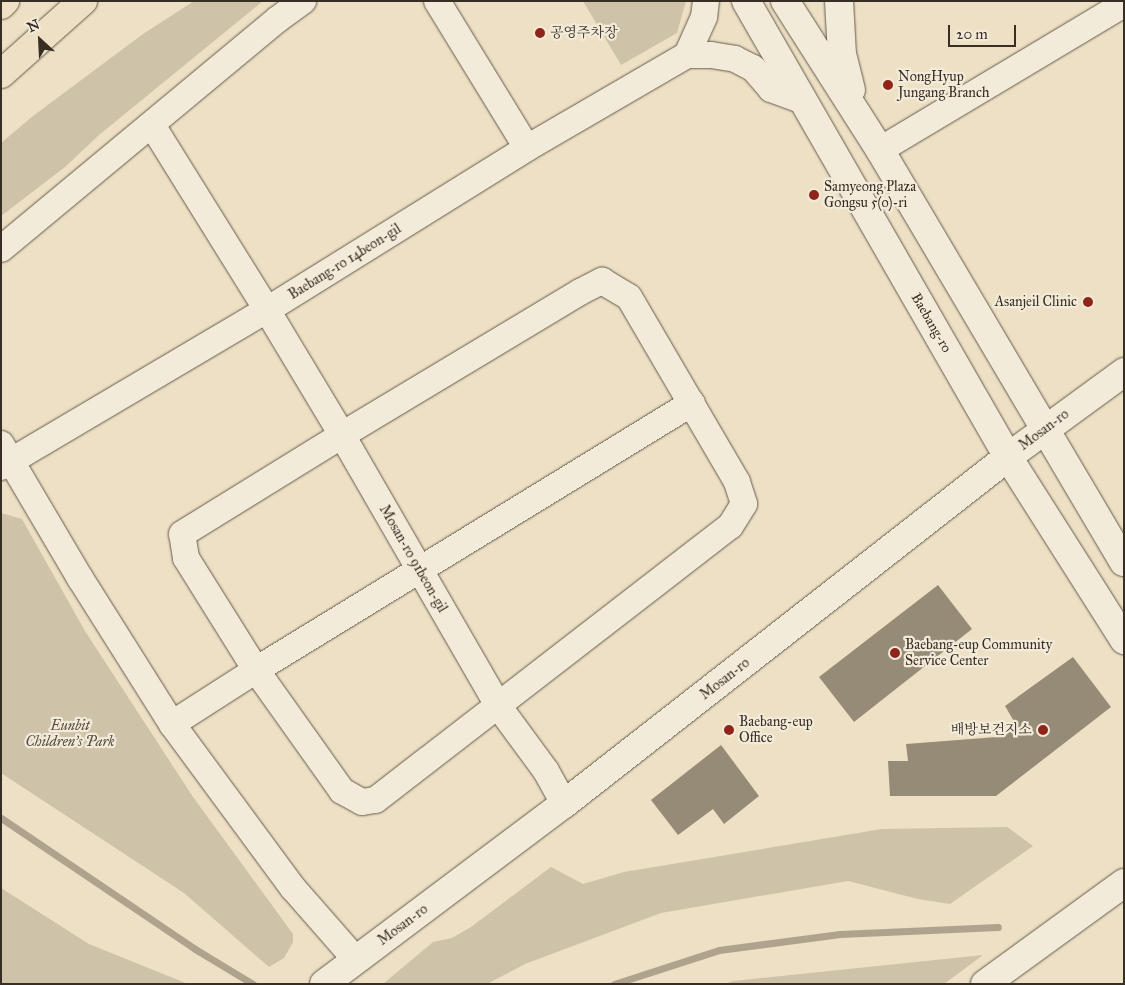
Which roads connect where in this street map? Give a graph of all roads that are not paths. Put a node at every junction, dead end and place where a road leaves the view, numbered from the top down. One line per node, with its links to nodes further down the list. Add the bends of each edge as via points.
1 (6, 1): 9 (highway)
2 (82, 1): 12 (highway)
3 (303, 1): 15 (street)
4 (437, 1): 16 (street)
5 (706, 1): 11 (street, via 704,17)
6 (746, 1): 13 (street, Baebang-ro)
7 (785, 1): 14 (street)
8 (839, 1): 14 (street, via 842,54)
9 (1, 5)
10 (1120, 8): 17 (street)
11 (687, 55): 13 (street, via 735,58 753,68 771,89); 16 (street, Baebang-ro 14beon-gil)
12 (1, 74)
13 (804, 102): 25 (street, Baebang-ro)
14 (859, 118): 17 (street)
15 (152, 125): 18 (street); 19 (street, Mosan-ro 91beon-gil)
16 (527, 148): 19 (street, Baebang-ro 14beon-gil)
17 (880, 150): 22 (street)
18 (1, 249)
19 (268, 310): 23 (street, Mosan-ro 91beon-gil); 24 (street, Baebang-ro 14beon-gil)
20 (1124, 372): 22 (street, Mosan-ro)
21 (692, 403): 23 (street, via 629,298 602,281); 27 (street); 30 (street, via 737,482 744,504 740,511 730,526)
22 (1044, 429): 25 (street, Mosan-ro); 26 (street)
23 (342, 435): 27 (street, Mosan-ro 91beon-gil); 29 (street, via 182,534 186,558)
24 (4, 457): 31 (street)
25 (1008, 457): 28 (street, Baebang-ro); 32 (street, Mosan-ro)
26 (1124, 562)
27 (419, 572): 29 (street); 30 (street, Mosan-ro 91beon-gil)
28 (1124, 640)
29 (256, 670): 30 (street, via 342,791 362,802 375,800); 31 (street)
30 (499, 706): 32 (street, Mosan-ro 91beon-gil, via 546,771)
31 (172, 724): 34 (street, via 293,888)
32 (564, 804): 34 (street, Mosan-ro)
33 (1124, 883): 35 (street)
34 (339, 972)
35 (986, 984)

